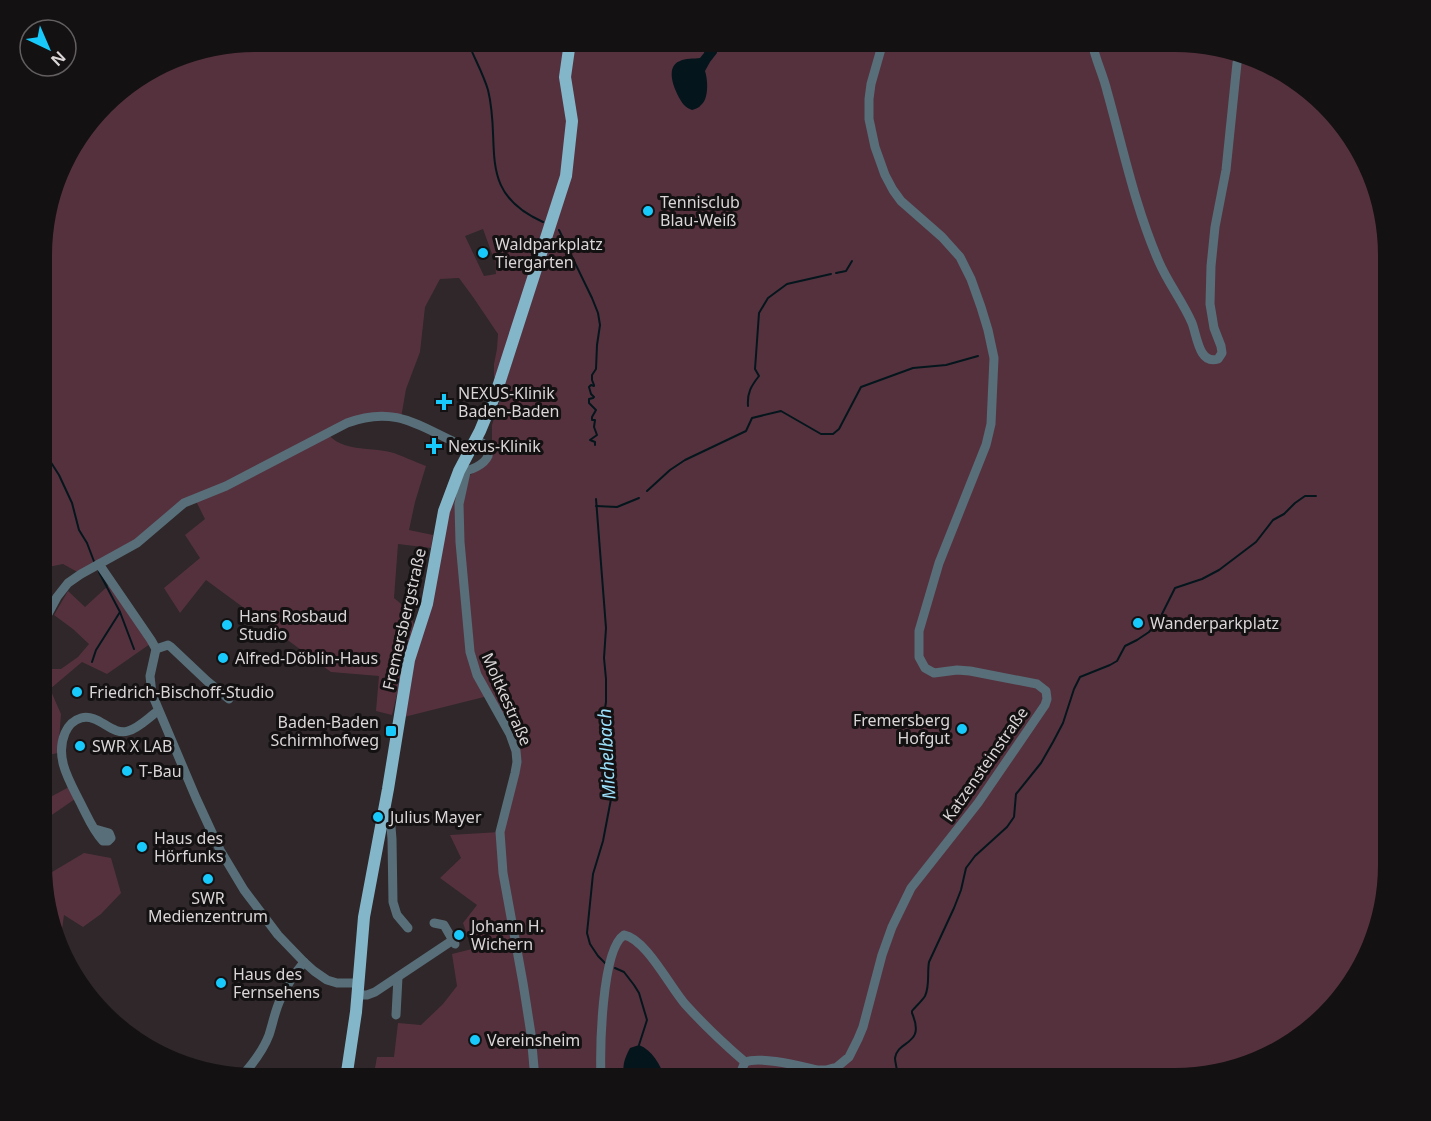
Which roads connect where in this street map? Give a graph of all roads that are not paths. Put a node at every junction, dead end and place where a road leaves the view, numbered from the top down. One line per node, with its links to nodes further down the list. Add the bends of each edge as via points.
1 (569, 52): 5 (main road, Fremersbergstraße, via 566,77 572,121 566,176 497,390)
2 (880, 53): 27 (street, Katzensteinstraße, via 871,84 869,119 885,175 901,201 960,257 981,307 994,358 991,424 986,445 939,562 919,631 920,657 925,668 934,673 970,671 1037,684 1046,691 1047,699 992,783 911,888 882,955 858,1040 846,1061)
3 (1095, 53): 4 (street, via 1135,196 1159,263 1192,322 1201,351 1207,359 1214,360 1222,352 1210,304 1211,266)
4 (1237, 62)
5 (473, 444): 6 (main road, Fremersbergstraße); 6 (street, via 487,446 488,457); 7 (street, via 401,418 355,420 226,486 184,503 137,543)
6 (463, 472): 12 (main road, Fremersbergstraße, via 444,511 427,604 409,660); 23 (street, Moltkestraße, via 460,542 470,652 477,675 516,751 515,773 500,832)
7 (97, 565): 8 (street, via 68,584); 9 (street)
8 (53, 605)
9 (156, 649): 10 (street, via 171,647); 11 (street, via 150,676)
10 (229, 699)
11 (158, 711): 13 (street, via 124,732 84,717 67,729 62,741 62,762); 16 (street, via 234,874 278,935)
12 (384, 812): 15 (street, via 390,815 393,902 397,915); 18 (main road, Fremersbergstraße, via 364,916)
13 (95, 829)
14 (434, 923): 17 (street, via 444,925 454,942)
15 (408, 928)
16 (304, 962): 18 (street, via 327,980); 21 (street, via 280,999 268,1036)
17 (398, 977): 18 (street, via 367,995); 19 (street)
18 (358, 989): 22 (main road, Fremersbergstraße)
19 (396, 1015)
20 (745, 1062): 24 (street, via 683,1001 644,949 624,935 612,956 607,979); 25 (street); 26 (street, Katzensteinstraße)
21 (249, 1068)
22 (347, 1068)
23 (534, 1068)
24 (601, 1068)
25 (743, 1068)
26 (805, 1068)
27 (833, 1068)

